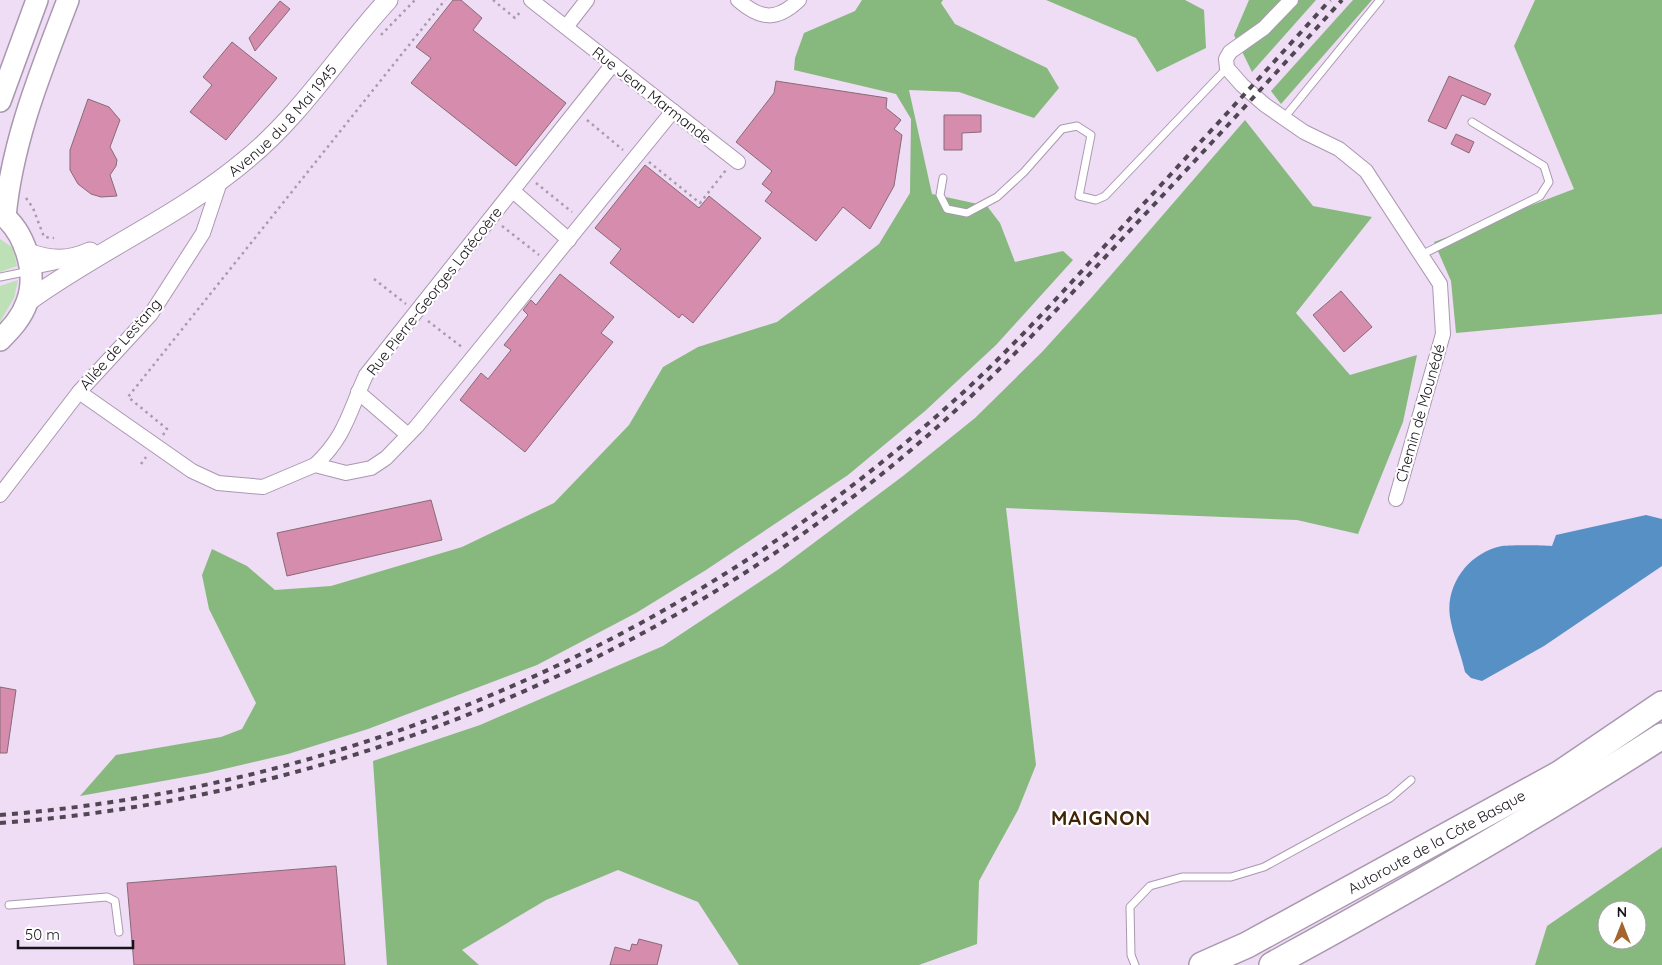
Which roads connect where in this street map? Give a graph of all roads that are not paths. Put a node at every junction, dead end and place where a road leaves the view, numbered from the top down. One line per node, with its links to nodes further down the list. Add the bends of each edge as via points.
1 (37, 0): 13 (main road)
2 (68, 0): 21 (main road, via 16,147)
3 (388, 0): 19 (main road, Avenue du 8 Mai 1945, via 274,135)
4 (587, 0): 10 (street)
5 (738, 0): 6 (street, via 751,12 768,16 786,13)
6 (799, 0)
7 (1291, 0): 12 (street, via 1264,28 1230,52 1226,59)
8 (1380, 0): 15 (lane)
9 (528, 3): 10 (street, Rue Jean Marmande)
10 (566, 27): 11 (street, Rue Jean Marmande)
11 (613, 64): 14 (street, Rue Jean Marmande); 20 (street, Rue Pierre-Georges Latécoère)
12 (1228, 68): 15 (street, Chemin de Mounédé, via 1252,95); 18 (lane, via 1105,196 1096,200 1079,196 1091,135 1077,126 1062,129 997,197 966,213 947,209 940,195)
13 (0, 101)
14 (673, 111): 17 (street, Rue Jean Marmande); 23 (street, via 633,154)
15 (1284, 118): 24 (street, Chemin de Mounédé, via 1339,149 1366,171)
16 (1472, 122): 24 (lane, via 1544,166 1549,182 1540,196)
17 (733, 165)
18 (943, 178)
19 (220, 182): 22 (main road, Avenue du 8 Mai 1945); 29 (street, Allée de Lestang, via 203,233 151,314)
20 (513, 191): 23 (street, Rue Pierre-Georges Latécoère); 30 (street, Rue Pierre-Georges Latécoère, via 366,375)
21 (3, 215): 25 (main road, via 16,229)
22 (159, 220): 25 (main road, Avenue du 8 Mai 1945, via 78,257); 27 (main road, Avenue du 8 Mai 1945, via 57,280)
23 (569, 240): 31 (street)
24 (1421, 255): 34 (street, Chemin de Mounédé, via 1440,284 1443,334)
25 (29, 261): 26 (lane); 27 (main road, via 31,289)
26 (0, 277)
27 (28, 302): 28 (main road, via 15,325)
28 (0, 340)
29 (79, 392): 32 (street, Rue Pierre-Georges Latécoère, via 192,471 218,483 263,488); 33 (street, Allée de Lestang)
30 (358, 392): 31 (street, Rue Pierre-Georges Latécoère); 32 (street, Rue Pierre-Georges Latécoère, via 344,431)
31 (408, 435): 32 (street, via 386,458 371,468 346,473)
32 (315, 466)
33 (0, 495)
34 (1396, 499)
35 (1662, 704): 41 (highway, Autoroute de la Côte Basque, via 1559,774 1247,945)
36 (1662, 736): 42 (highway, Autoroute de la Côte Basque, via 1574,793 1425,881)
37 (1411, 780): 40 (lane, via 1390,798 1264,868 1231,877 1182,877 1150,886 1130,907 1131,955)
38 (9, 904): 39 (lane, via 107,897 115,901)
39 (119, 932)
40 (1135, 965)
41 (1202, 965)
42 (1272, 965)

